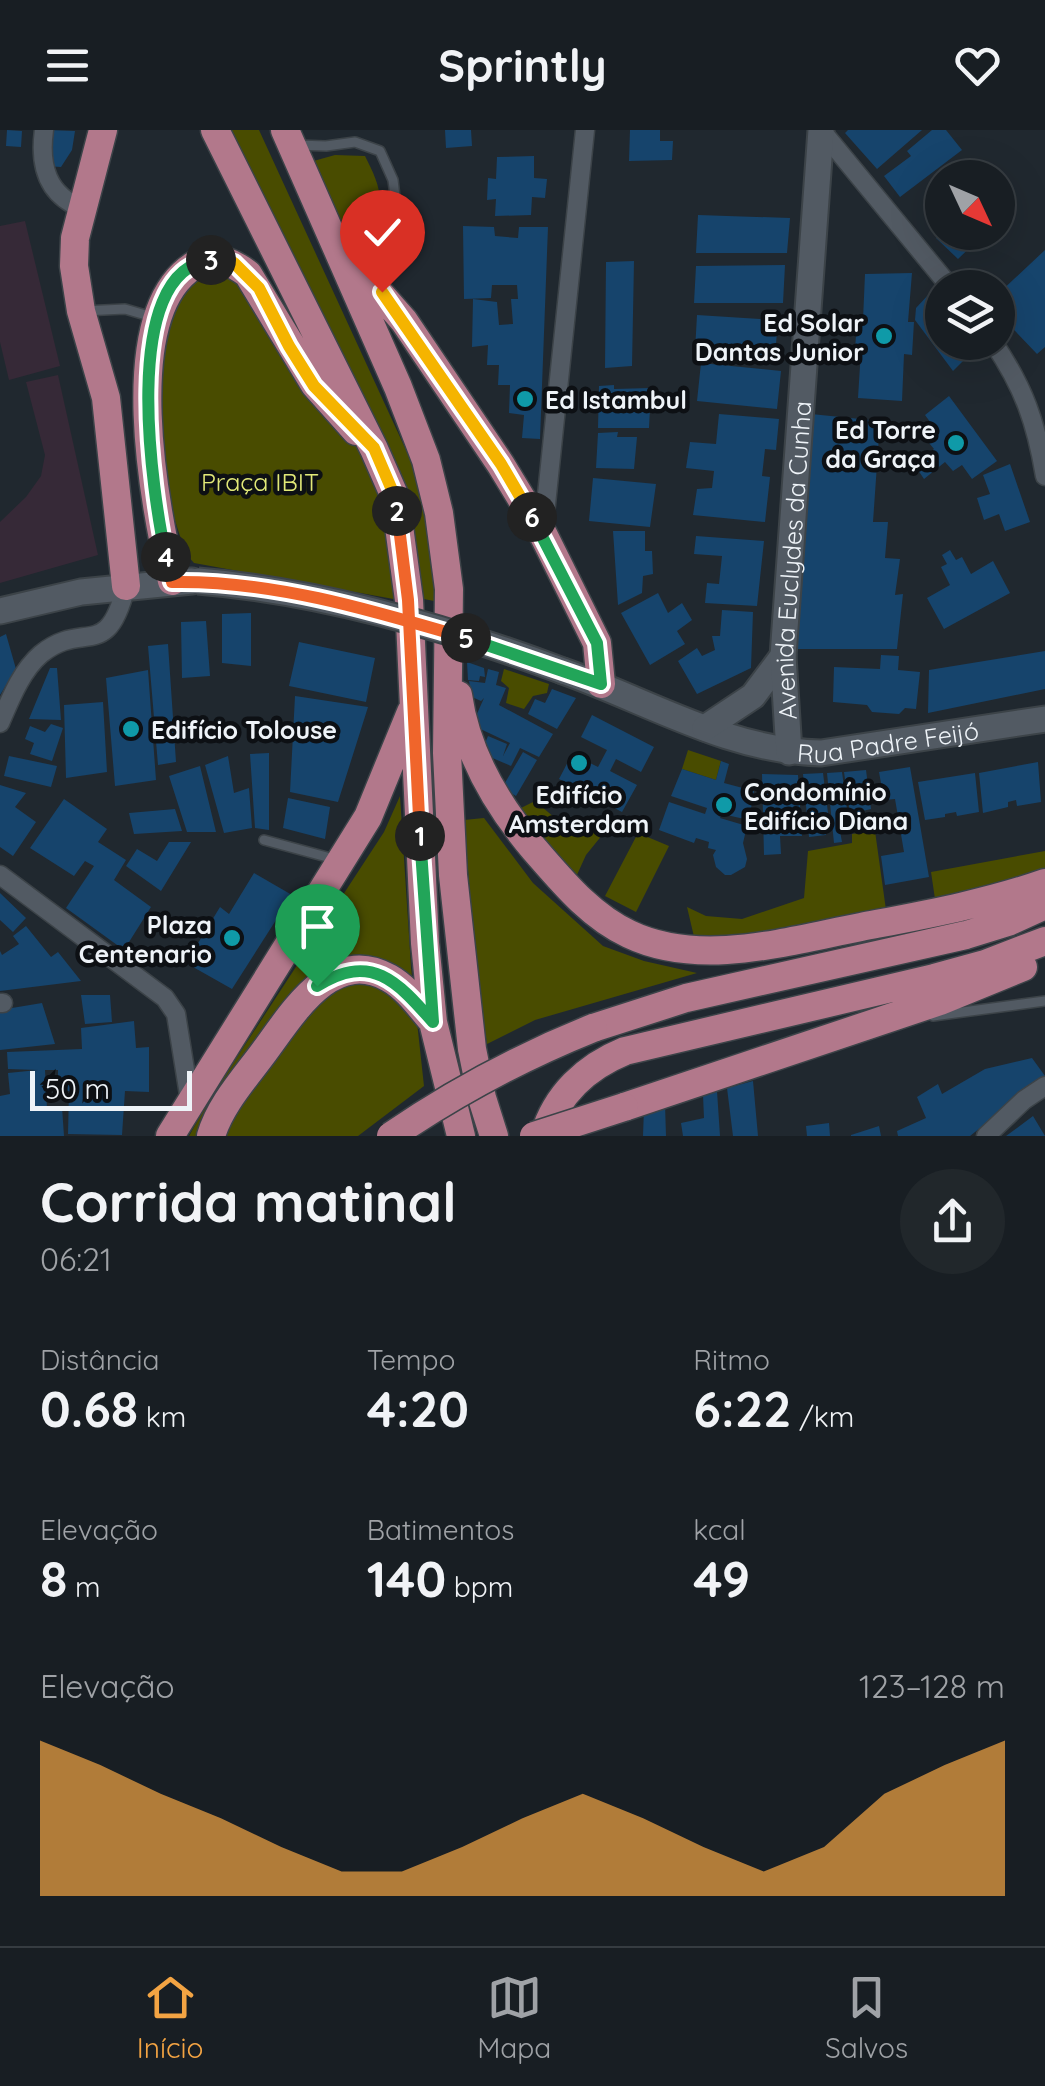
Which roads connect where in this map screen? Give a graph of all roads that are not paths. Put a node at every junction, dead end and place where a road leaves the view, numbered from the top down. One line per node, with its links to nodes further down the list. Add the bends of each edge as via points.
1 (44, 130): 7 (street, via 44,174 68,203)
2 (103, 130): 7 (main road)
3 (214, 130): 13 (main road)
4 (585, 130): 15 (street)
5 (821, 130): 9 (street); 20 (main road, Avenida Euclydes da Cunha)
6 (289, 138): 8 (main road); 8 (lane, via 326,146 356,142 380,151 397,213 383,235)
7 (83, 209): 10 (main road, via 74,266)
8 (332, 240): 15 (main road, via 404,321); 19 (main road, via 426,460 439,513)
9 (936, 270)
10 (80, 311): 11 (lane, via 125,309); 17 (main road, via 106,398)
11 (158, 319): 13 (main road, via 172,284 186,271 201,261 234,263 259,288 314,386); 16 (main road, via 148,440 155,498)
12 (1004, 360): 14 (street, via 1038,430)
13 (374, 448): 22 (main road, via 395,497)
14 (1045, 476)
15 (542, 534): 21 (main road, via 597,643)
16 (185, 581): 17 (main road, Rua Padre Feijó); 21 (main road, Rua Padre Feijó, bridge, via 323,600 471,639)
17 (126, 586): 18 (main road, Rua Padre Feijó); 24 (street, via 111,627 42,653)
18 (0, 611)
19 (448, 622): 30 (main road, via 460,713 501,806 566,886 628,934 685,948 765,946 964,908); 43 (main road, via 453,875 472,1049)
20 (783, 656): 25 (main road, via 753,696); 26 (main road, Avenida Euclydes da Cunha)
21 (601, 684): 25 (main road, Rua Padre Feijó)
22 (415, 701): 28 (main road, via 386,779); 35 (main road)
23 (1045, 718): 26 (main road, Rua Padre Feijó)
24 (0, 723)
25 (705, 728): 26 (main road, Rua Padre Feijó)
26 (789, 752)
27 (264, 840): 28 (lane)
28 (341, 861): 38 (main road)
29 (0, 875): 38 (street, via 165,998 178,1024)
30 (1045, 883)
31 (1045, 905): 41 (main road, bridge, via 966,935 686,998 593,1028 479,1080)
32 (1045, 941): 45 (main road, via 934,978 625,1051 579,1079)
33 (1045, 956): 36 (main road)
34 (1045, 1001): 36 (lane)
35 (433, 1022): 40 (main road, via 389,978 357,970 335,974 301,1002 220,1112); 42 (main road)
36 (871, 1024): 44 (main road, bridge)
37 (1045, 1086): 46 (street)
38 (190, 1100): 39 (main road)
39 (170, 1136)
40 (211, 1136)
41 (391, 1136)
42 (461, 1136)
43 (494, 1136)
44 (534, 1136)
45 (544, 1136)
46 (986, 1136)

